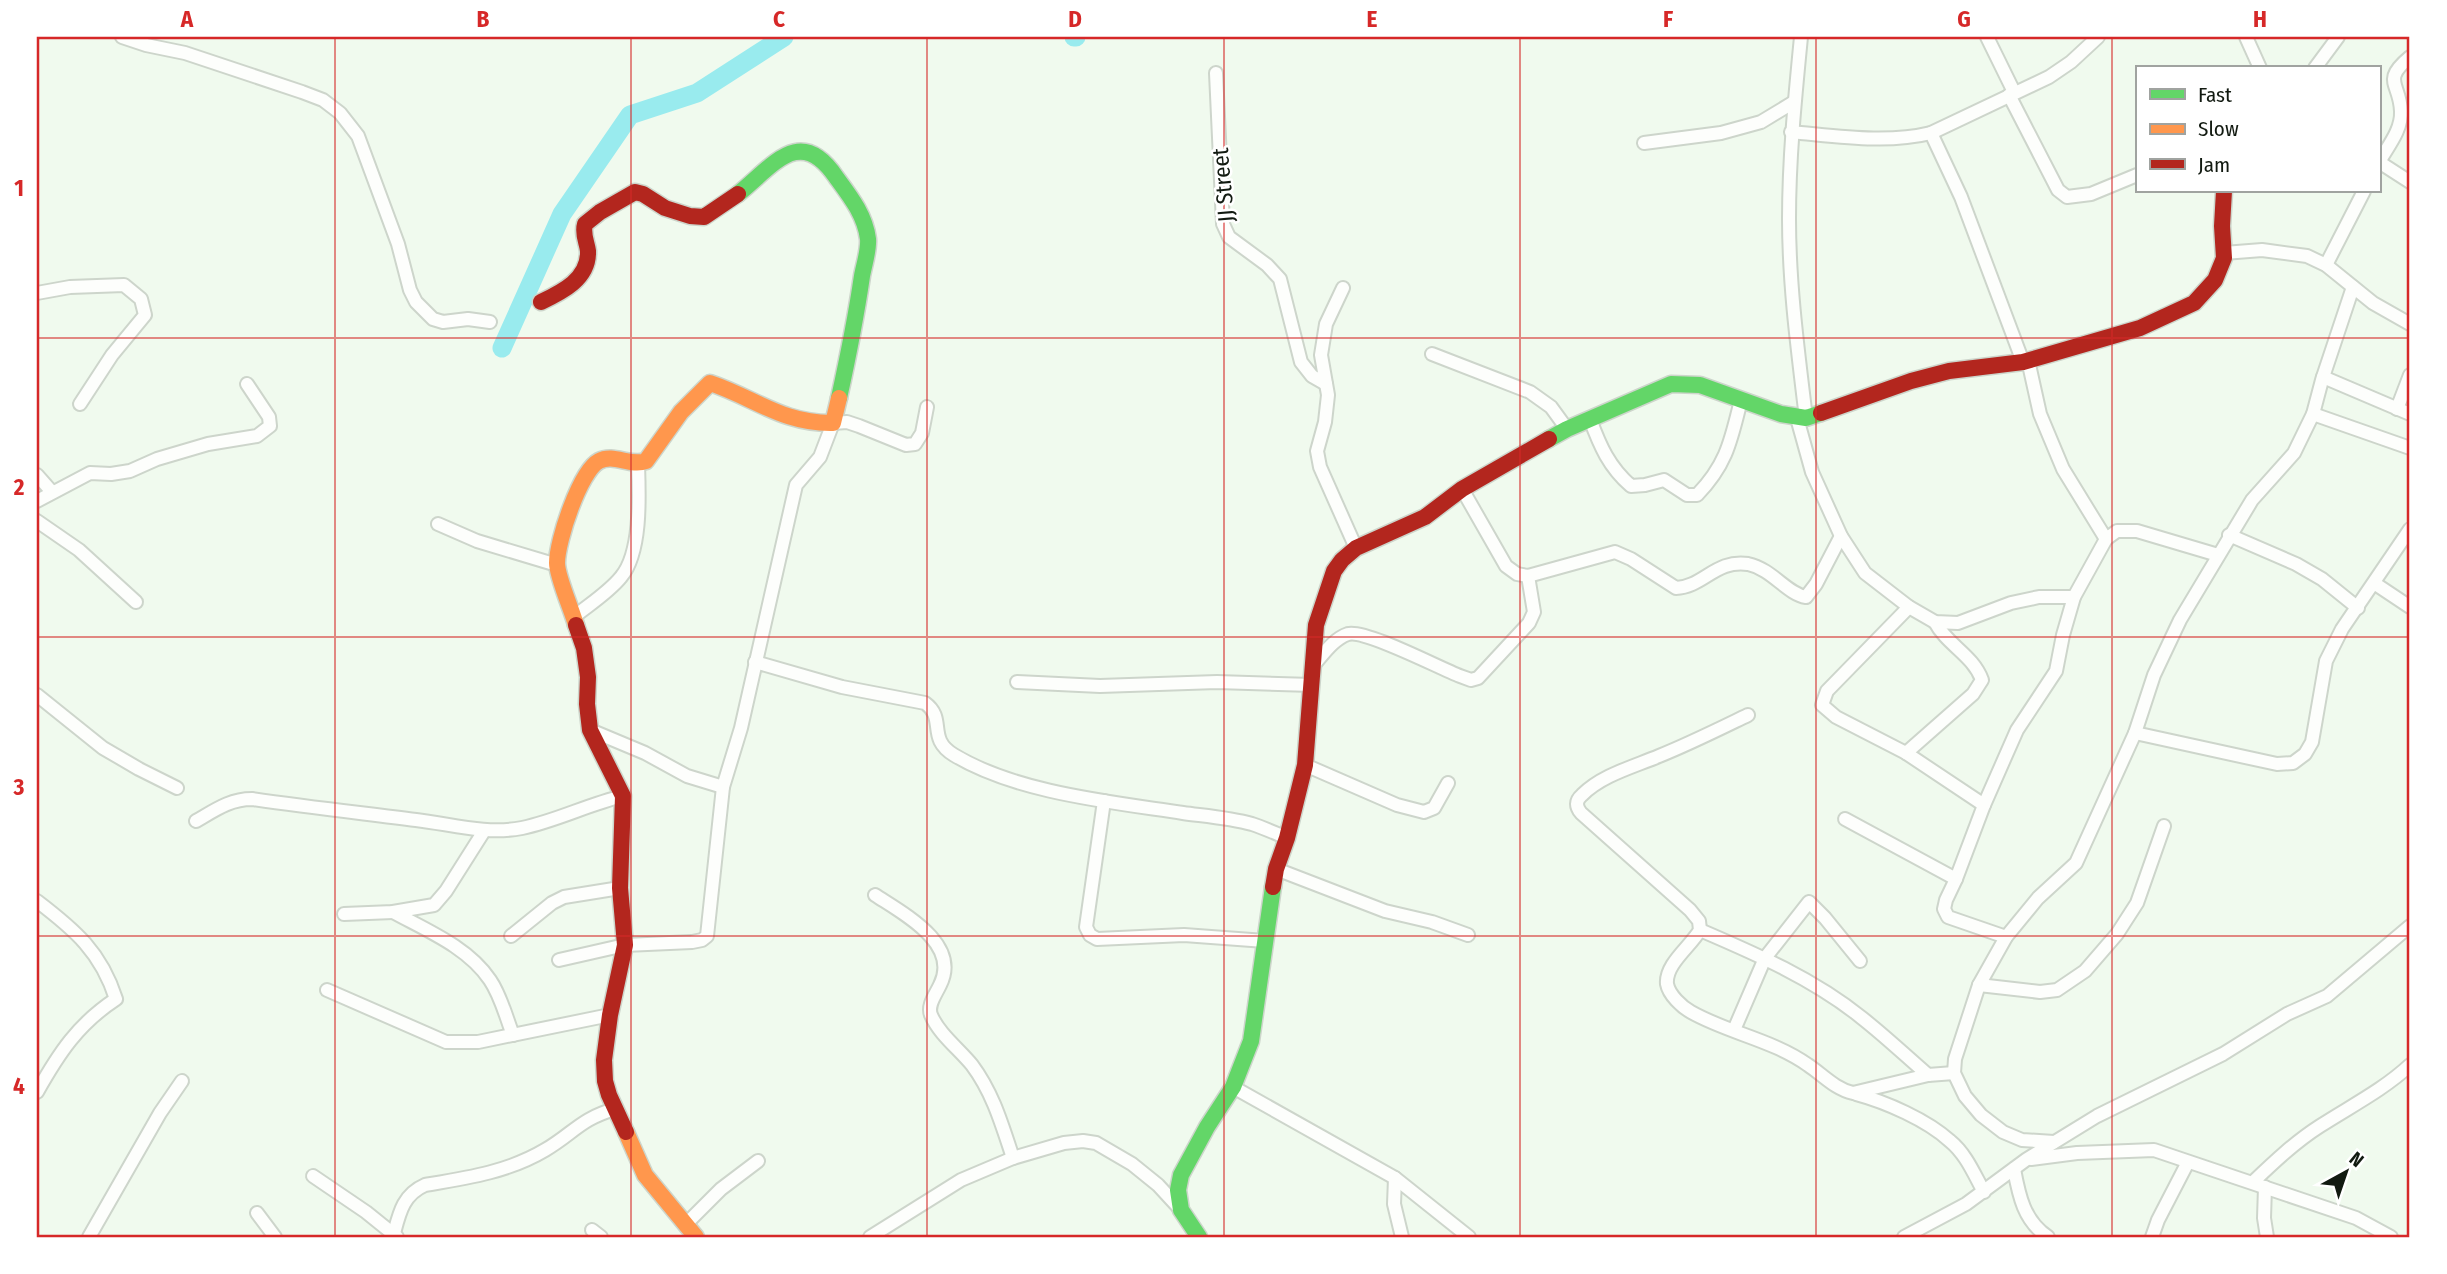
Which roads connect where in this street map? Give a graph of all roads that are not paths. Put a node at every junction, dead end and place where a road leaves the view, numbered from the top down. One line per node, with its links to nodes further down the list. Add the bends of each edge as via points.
1 (122, 37): 28 (street, via 303,92 340,113 358,136 416,302 433,319 443,322)
2 (1801, 37): 12 (street)
3 (1987, 37): 11 (street)
4 (2098, 37): 11 (street, via 2049,77)
5 (2246, 37): 8 (street)
6 (2338, 37): 9 (street)
7 (2410, 57): 16 (street, via 2394,76 2402,110 2399,130)
8 (2259, 66)
9 (2316, 66)
10 (1216, 74): 35 (street, JJ Street, via 1223,224 1229,237 1280,279 1301,362)
11 (2012, 93): 14 (street); 18 (street, via 2058,191 2067,197 2091,194)
12 (1794, 102): 13 (street); 15 (street, via 1761,122)
13 (1791, 132): 14 (street, via 1882,139); 42 (street, via 1789,222)
14 (1931, 133): 31 (street)
15 (1644, 144)
16 (2380, 160)
17 (2380, 163): 19 (street)
18 (2136, 175)
19 (2410, 182)
20 (2224, 192): 22 (street)
21 (2363, 192): 23 (street)
22 (2224, 253): 23 (street, via 2290,252); 31 (street, via 2215,280 2194,303 2140,328)
23 (2326, 265): 25 (street)
24 (1343, 288): 35 (street, via 1326,324 1321,355)
25 (2353, 288): 29 (street); 33 (street)
26 (37, 293): 37 (street, via 124,285 141,299 145,315)
27 (541, 302): 44 (street, via 568,288 582,274 589,258 585,224 627,196 643,194 665,208 704,217 784,156 807,151 817,155 853,198 868,240)
28 (490, 322)
29 (2410, 324)
30 (1432, 354): 45 (street, via 1530,392 1551,407)
31 (2026, 361): 42 (street, via 1911,380); 57 (street, via 2040,414 2063,469)
32 (2410, 375): 39 (street)
33 (2323, 377): 39 (street); 40 (street)
34 (247, 383): 50 (street, via 269,417 270,426 257,436 208,444 130,471 90,473)
35 (1326, 384): 58 (street, via 1325,422 1317,451)
36 (1741, 400): 42 (street); 43 (street, via 1700,385 1671,384); 43 (street, via 1728,450 1715,477 1697,495 1688,495 1664,480 1631,486 1615,472)
37 (80, 404)
38 (927, 407): 44 (street, via 915,444 906,445 847,422)
39 (2397, 409): 41 (street)
40 (2313, 414): 46 (street); 55 (street, via 2294,453 2252,500)
41 (2410, 414)
42 (1801, 418): 56 (street, via 1812,471)
43 (1590, 419): 45 (street)
44 (833, 423): 47 (street, via 803,424 710,383 681,412 646,461); 70 (street, via 820,457 796,485)
45 (1567, 429): 49 (street)
46 (2410, 449)
47 (638, 464): 60 (street, via 609,458 588,470 563,528); 68 (street, via 640,512 631,558 622,576)
48 (37, 475): 50 (street)
49 (1462, 489): 58 (street, via 1425,517); 61 (street, via 1506,566)
50 (52, 492): 51 (street)
51 (37, 501)
52 (37, 521): 64 (street, via 79,550)
53 (438, 524): 60 (street)
54 (2410, 529): 62 (street)
55 (2229, 535): 59 (street); 67 (street, via 2296,564)
56 (1841, 536): 61 (street, via 1805,597 1750,565 1733,564 1676,588 1615,552); 65 (street, via 1865,573)
57 (2106, 539): 59 (street, via 2117,531 2137,531); 63 (street)
58 (1356, 548): 71 (street, via 1334,571 1316,625)
59 (2218, 555): 77 (street, via 2154,675)
60 (557, 565): 68 (street)
61 (1528, 576): 71 (street, via 1534,612 1478,678 1460,676 1357,633 1333,643)
62 (2374, 583): 66 (street); 67 (street)
63 (2074, 597): 69 (street, via 2039,597 1958,623); 85 (street, via 2056,671 2017,730)
64 (136, 602)
65 (1909, 607): 69 (street); 78 (street, via 1827,691 1822,705)
66 (2410, 607)
67 (2358, 608): 77 (street, via 2326,661 2312,742 2293,763 2277,764)
68 (575, 616): 76 (street, via 588,677)
69 (1935, 622): 78 (street, via 1972,662 1982,680 1973,694)
70 (755, 662): 81 (street); 84 (street, via 842,687 925,703 936,716 939,742 966,762 1043,788)
71 (1312, 668): 73 (street)
72 (1017, 682): 73 (street)
73 (1312, 685): 79 (street)
74 (37, 695): 82 (street, via 103,748)
75 (1748, 715): 99 (street, via 1611,775 1577,801 1581,814 1690,910)
76 (590, 730): 81 (street, via 687,776); 83 (street)
77 (2135, 733): 102 (street, via 2076,863 2038,898)
78 (1906, 753): 85 (street)
79 (1305, 765): 80 (street, via 1424,812 1434,808); 90 (street)
80 (1448, 783)
81 (723, 787): 104 (street, via 707,936 692,942)
82 (177, 788)
83 (623, 796): 89 (street, via 521,828); 93 (street)
84 (1104, 801): 90 (street, via 1250,824); 103 (street, via 1086,928 1090,935 1097,939 1184,935)
85 (1984, 805): 92 (street)
86 (1845, 819): 92 (street)
87 (196, 821): 89 (street, via 228,802 252,799)
88 (2164, 826): 108 (street, via 2137,903 2118,934 2085,971 2057,990)
89 (484, 831): 96 (street, via 434,905)
90 (1287, 838): 91 (street)
91 (1276, 869): 100 (street, via 1385,911); 103 (street)
92 (1956, 879): 102 (street, via 1944,909 1948,917)
93 (620, 888): 101 (street, via 564,897); 104 (street)
94 (875, 895): 122 (street, via 914,921 942,952 946,974 930,1011 987,1087)
95 (37, 901): 118 (street, via 87,943 109,977 116,999 64,1046)
96 (393, 912): 97 (street); 112 (street, via 438,936 480,967 496,991)
97 (344, 915)
98 (2410, 926): 121 (street, via 2327,996)
99 (1700, 930): 105 (street); 111 (street, via 1668,976 1667,987 1690,1012)
100 (1468, 935)
101 (511, 936)
102 (2006, 937): 108 (street)
103 (1265, 941): 117 (street, via 1251,1041)
104 (625, 945): 106 (street); 110 (street)
105 (1765, 958): 107 (street, via 1809,902); 111 (street); 115 (street, via 1861,1017)
106 (559, 960)
107 (1860, 961)
108 (1979, 985): 114 (street)
109 (327, 990): 112 (street, via 446,1042)
110 (610, 1015): 112 (street); 120 (street, via 605,1081)
111 (1734, 1030): 119 (street, via 1807,1064)
112 (513, 1035)
113 (2410, 1065): 129 (street, via 2286,1151)
114 (1954, 1073): 115 (street); 121 (street, via 1965,1096 2003,1132 2022,1140)
115 (1928, 1075): 119 (street)
116 (182, 1081): 136 (street)
117 (1233, 1087): 128 (street); 132 (street, via 1181,1175)
118 (37, 1092)
119 (1853, 1093): 131 (street, via 1880,1100 1950,1140)
120 (615, 1110): 134 (street, via 645,1175); 135 (street, via 584,1120 546,1149 506,1169 414,1189 398,1215)
121 (2054, 1142): 123 (street)
122 (1013, 1158): 132 (street, via 1064,1143 1096,1143 1132,1164); 138 (street, via 947,1187)
123 (2027, 1159): 125 (street, via 2154,1150); 126 (street)
124 (758, 1161): 134 (street, via 720,1189)
125 (2188, 1162): 129 (street); 144 (street)
126 (2014, 1169): 131 (street); 143 (street, via 2024,1210)
127 (313, 1176): 135 (street)
128 (1395, 1178): 140 (street, via 1394,1204); 141 (street)
129 (2253, 1182): 130 (street)
130 (2266, 1187): 145 (street); 146 (street, via 2356,1217)
131 (1984, 1192): 142 (street)
132 (1181, 1210): 139 (street)
133 (257, 1213): 137 (street)
134 (691, 1231)
135 (395, 1236)
136 (89, 1237)
137 (275, 1237)
138 (870, 1237)
139 (1199, 1237)
140 (1402, 1237)
141 (1469, 1237)
142 (1904, 1237)
143 (2048, 1237)
144 (2152, 1237)
145 (2267, 1237)
146 (2391, 1237)

